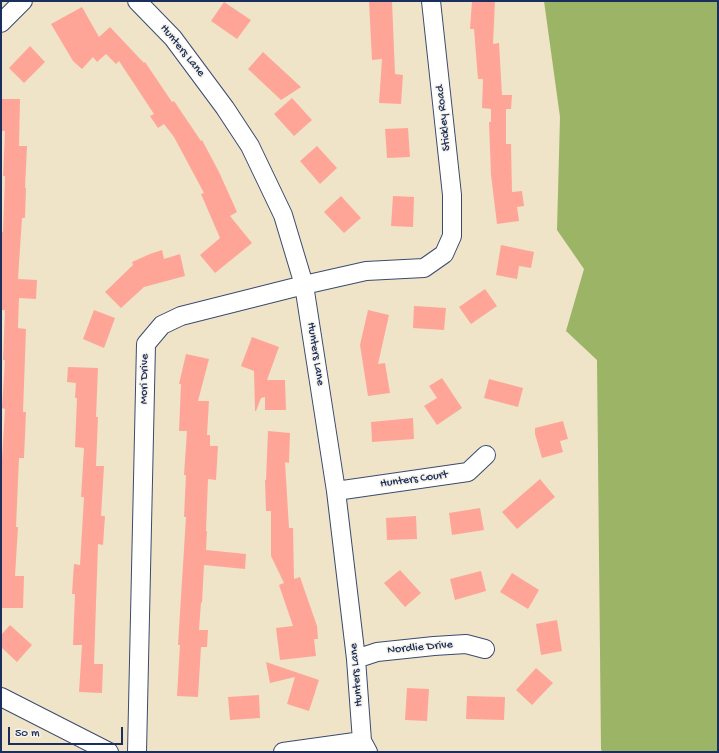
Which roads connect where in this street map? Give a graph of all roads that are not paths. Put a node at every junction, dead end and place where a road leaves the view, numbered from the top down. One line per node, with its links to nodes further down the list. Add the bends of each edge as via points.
1 (23, 1): 4 (street)
2 (138, 1): 6 (street, Hunters Lane, via 173,38 226,108 250,146 282,215)
3 (431, 1): 5 (street, Stickley Road, via 452,195)
4 (1, 23)
5 (452, 236): 6 (street, Mori Drive, via 444,254 424,268 366,271)
6 (304, 285): 8 (street, Hunters Lane); 14 (street, Mori Drive, via 181,316 162,325 146,344)
7 (486, 455): 8 (street, Hunters Court, via 468,472)
8 (336, 491): 10 (street, Hunters Lane)
9 (485, 649): 10 (street, Nordlie Drive, via 466,644 434,646 377,652)
10 (356, 659): 12 (street, Hunters Lane)
11 (1, 697): 13 (street)
12 (365, 747): 15 (street)
13 (109, 752)
14 (137, 752)
15 (283, 752)

